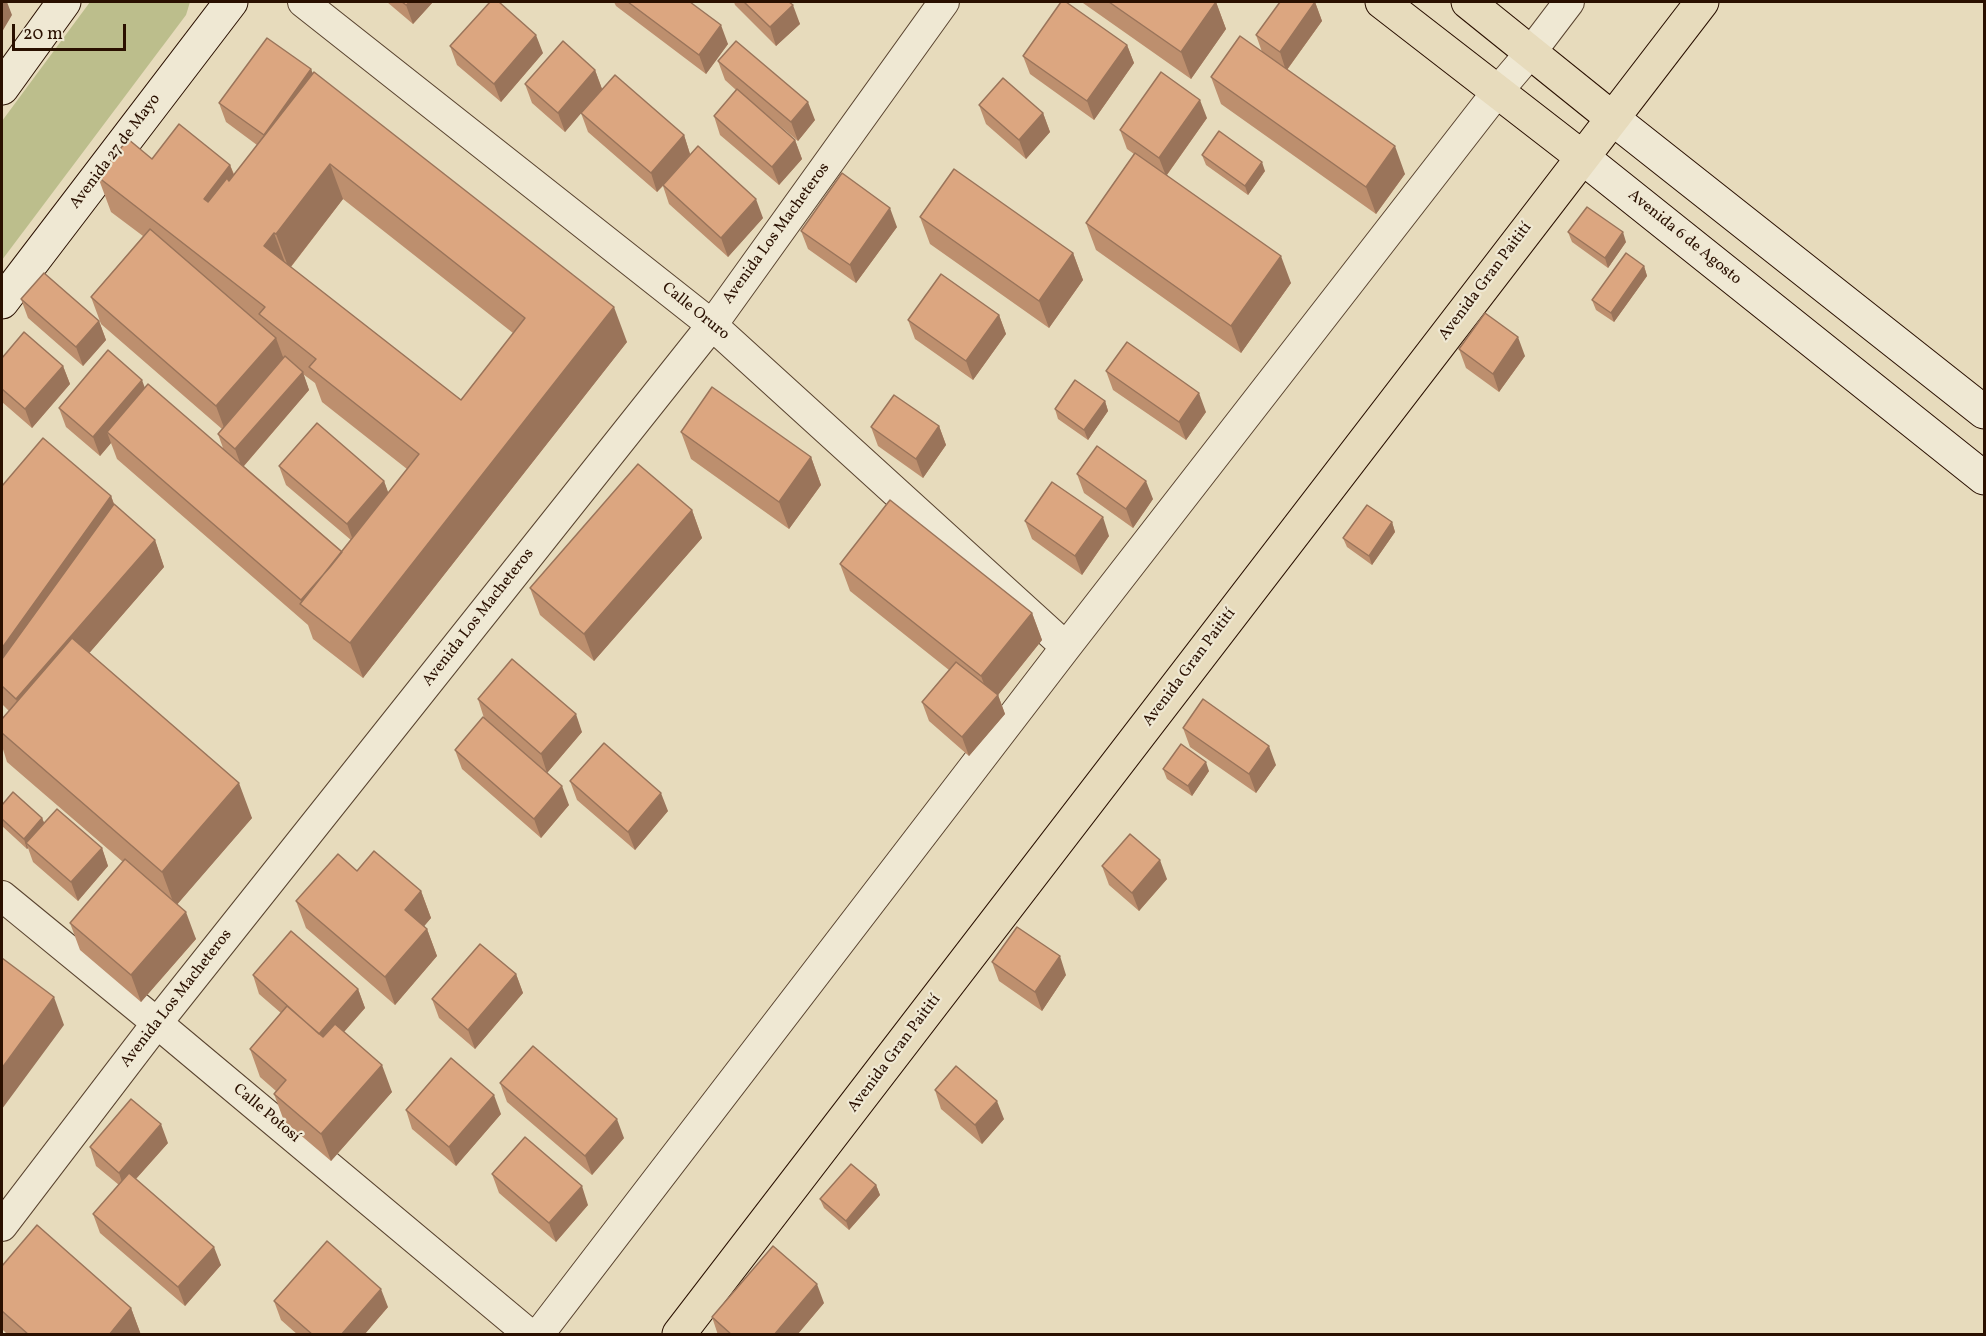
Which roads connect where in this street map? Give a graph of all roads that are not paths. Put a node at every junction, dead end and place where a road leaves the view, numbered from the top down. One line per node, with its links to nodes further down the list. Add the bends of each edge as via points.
1 (64, 2): 10 (street)
2 (231, 2): 14 (street, Avenida 27 de Mayo)
3 (303, 2): 15 (street, Calle Oruro)
4 (944, 2): 15 (street, Avenida Los Macheteros)
5 (1382, 2): 11 (main road, Avenida 6 de Agosto)
6 (1468, 2): 9 (main road)
7 (1569, 2): 9 (street)
8 (1702, 2): 12 (main road, Avenida Gran Paitití)
9 (1531, 52): 11 (street); 12 (main road)
10 (2, 88)
11 (1497, 92): 13 (main road, Avenida 6 de Agosto); 19 (street)
12 (1612, 118): 13 (main road, Avenida Gran Paitití); 16 (street)
13 (1582, 157): 17 (street, Avenida 6 de Agosto); 25 (main road, Avenida Gran Paitití)
14 (2, 302)
15 (712, 325): 19 (street, Calle Oruro); 21 (street, Avenida Los Macheteros)
16 (1984, 412): 17 (street)
17 (1951, 451): 18 (street, Avenida 6 de Agosto)
18 (1984, 478)
19 (1066, 647): 24 (street)
20 (2, 896): 21 (street, Calle Potosí)
21 (158, 1023): 22 (street, Avenida Los Macheteros); 23 (street, Calle Potosí)
22 (2, 1226)
23 (529, 1335)
24 (539, 1335)
25 (679, 1335)

